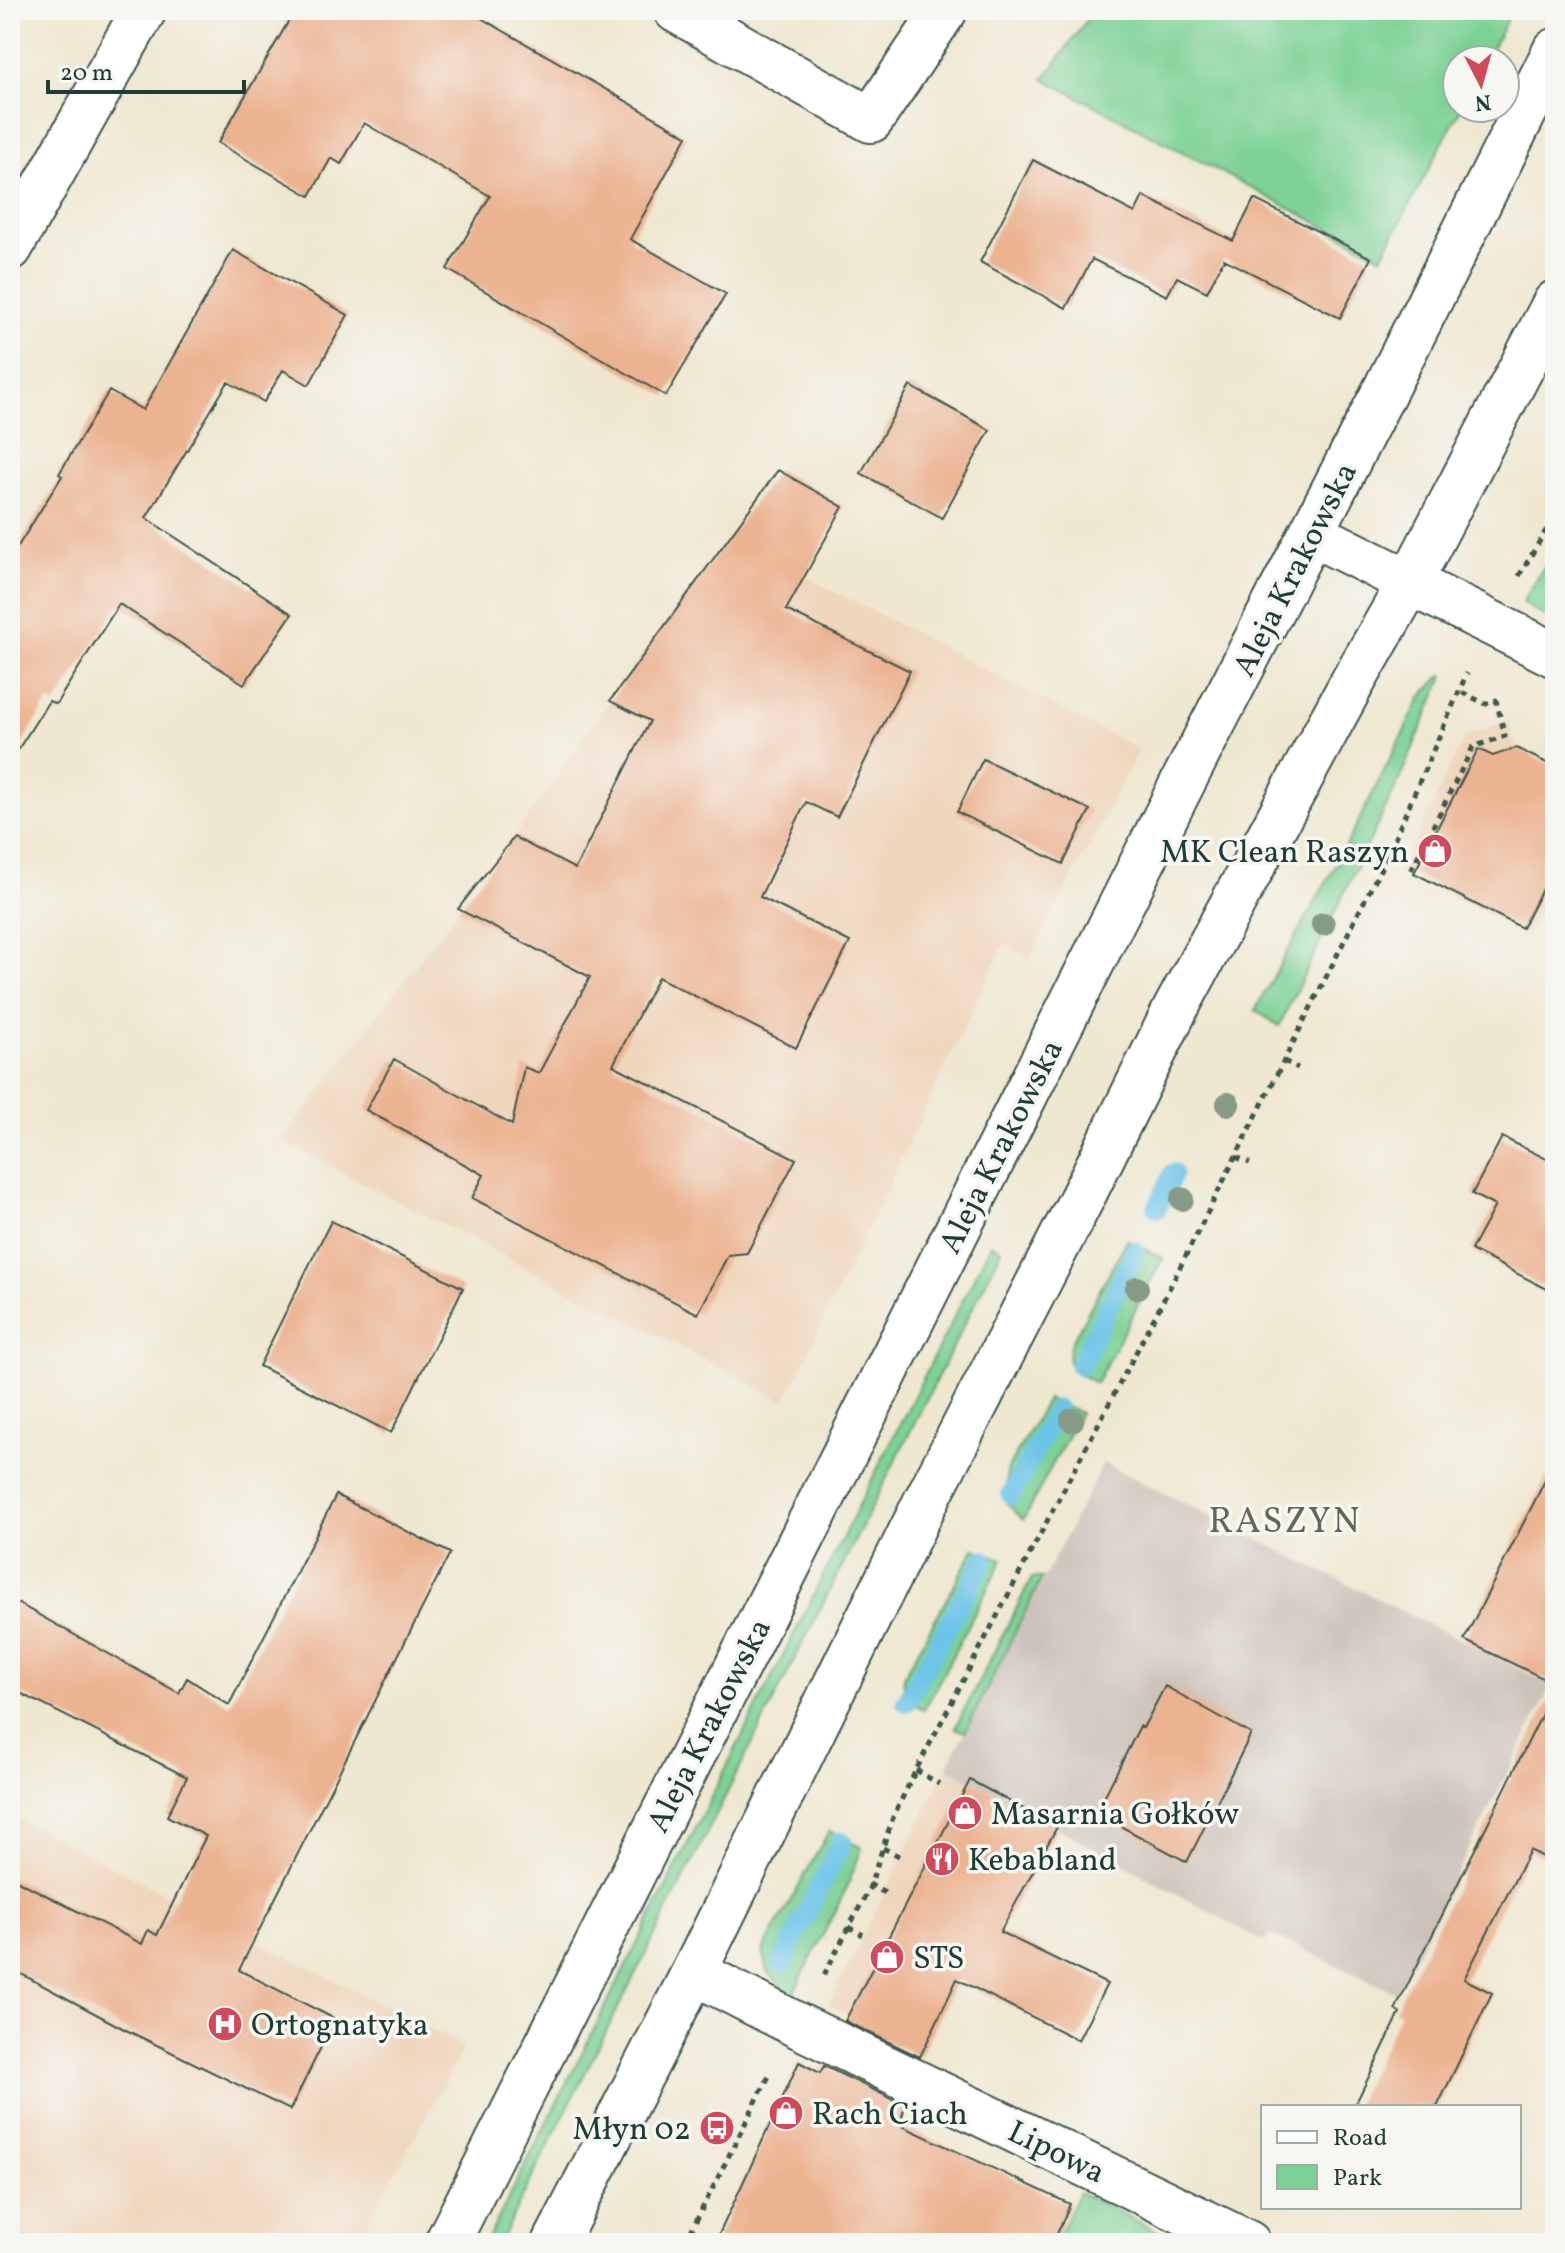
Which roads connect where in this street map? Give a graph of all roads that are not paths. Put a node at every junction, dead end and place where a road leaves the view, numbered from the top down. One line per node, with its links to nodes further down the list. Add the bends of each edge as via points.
1 (144, 10): 5 (main road)
2 (676, 10): 3 (main road, via 871,120)
3 (945, 10)
4 (1555, 51): 7 (main road, Aleja Krakowska)
5 (10, 248)
6 (1555, 303): 8 (main road)
7 (1313, 534): 8 (main road); 11 (main road, Aleja Krakowska)
8 (1410, 582): 9 (main road); 10 (main road, via 1176,1008)
9 (1555, 655)
10 (694, 1972): 12 (main road); 13 (main road, Lipowa)
11 (447, 2243)
12 (555, 2243)
13 (1248, 2243)

